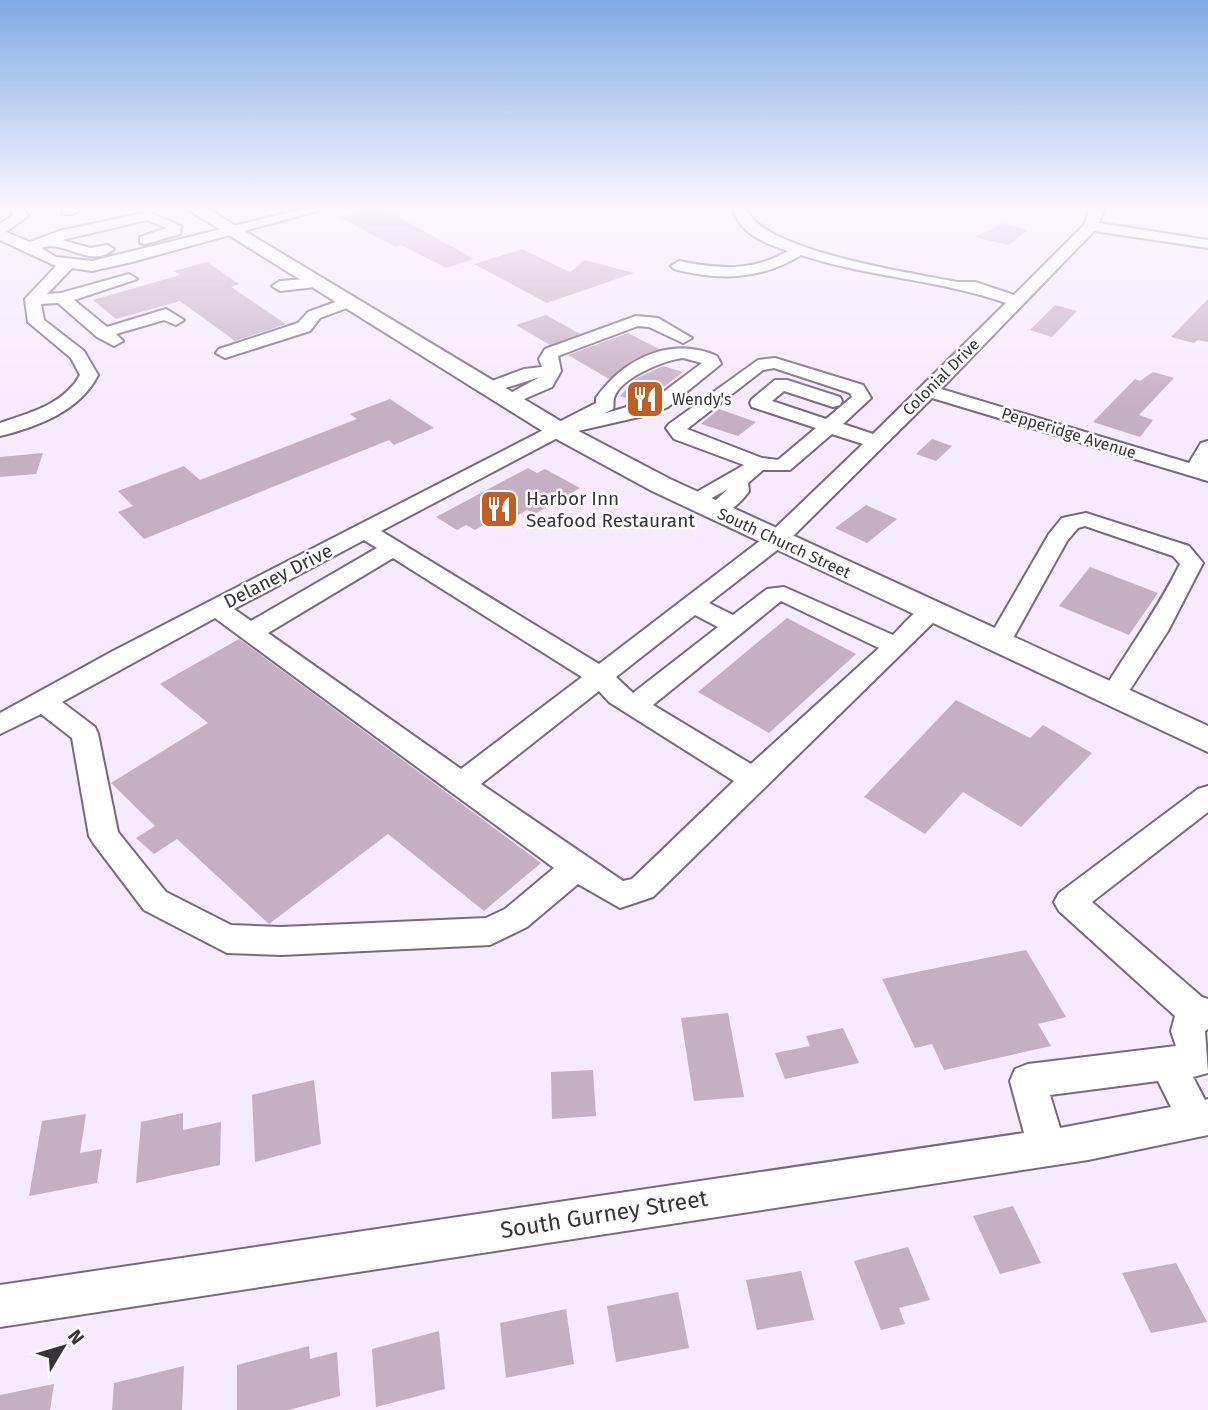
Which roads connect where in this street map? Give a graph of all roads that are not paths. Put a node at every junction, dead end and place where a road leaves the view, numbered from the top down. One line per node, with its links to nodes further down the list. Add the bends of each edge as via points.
1 (56, 275): 7 (street)
2 (293, 275): 8 (main road, South Church Street)
3 (907, 275): 9 (street)
4 (1041, 275): 9 (street, Colonial Drive)
5 (129, 279): 6 (street)
6 (62, 298): 7 (street); 10 (street, via 108,337 166,314)
7 (33, 299): 18 (street, via 36,323 78,355 89,375 85,387 62,404)
8 (349, 302): 12 (street, via 314,315 304,327); 15 (main road, South Church Street)
9 (1016, 302): 14 (street, Colonial Drive)
10 (176, 320)
11 (683, 338): 13 (street, via 652,322 636,321 551,353)
12 (225, 353)
13 (552, 371): 15 (street, via 530,373)
14 (929, 391): 20 (street, Colonial Drive); 23 (street, Pepperidge Avenue)
15 (499, 394): 19 (main road, South Church Street)
16 (833, 401): 17 (street, via 781,384 759,403)
17 (829, 426): 20 (street); 22 (street, via 783,466); 22 (street, via 862,398 857,389 775,363 758,365 676,428 681,435)
18 (0, 430)
19 (558, 430): 19 (street, via 661,403 712,364 711,360 698,352 678,351 641,365 612,387 606,405); 24 (main road, South Church Street); 25 (street, Delaney Drive)
20 (877, 442): 26 (street, Colonial Drive)
21 (1208, 447): 23 (street)
22 (759, 464): 24 (street, via 737,481 722,484)
23 (1202, 473)
24 (704, 506): 26 (main road, South Church Street)
25 (365, 531): 27 (street); 29 (street, Delaney Drive)
26 (777, 540): 28 (street, Colonial Drive); 30 (main road, South Church Street)
27 (394, 548): 32 (street); 35 (street)
28 (692, 604): 31 (street); 35 (street, Colonial Drive)
29 (217, 608): 32 (street); 37 (street, Delaney Drive)
30 (932, 612): 33 (main road, South Church Street); 34 (street)
31 (736, 626): 34 (street, via 775,594 784,594); 38 (street)
32 (251, 632): 42 (street)
33 (998, 643): 36 (main road, South Church Street); 36 (street, via 1070,523 1086,519 1181,551 1192,563 1178,593 1157,633)
34 (896, 646): 41 (street)
35 (600, 676): 38 (street); 42 (street, Colonial Drive)
36 (1113, 696): 40 (main road, South Church Street)
37 (43, 701): 39 (street, Delaney Drive); 44 (street, via 85,734 104,836 129,869 155,901 227,939 281,941 490,931 516,919)
38 (635, 706): 41 (street)
39 (0, 726)
40 (1208, 740)
41 (753, 779): 44 (street, via 642,888 620,895)
42 (461, 784): 44 (street)
43 (1208, 797): 45 (street, via 1070,902)
44 (576, 867)
45 (1201, 1013): 46 (street, via 1188,1031 1199,1060)
46 (1168, 1064): 47 (street); 48 (street, via 1028,1081)
47 (1202, 1119): 48 (street, South Gurney Street)
48 (1047, 1148): 49 (street, South Gurney Street)
49 (0, 1306)

